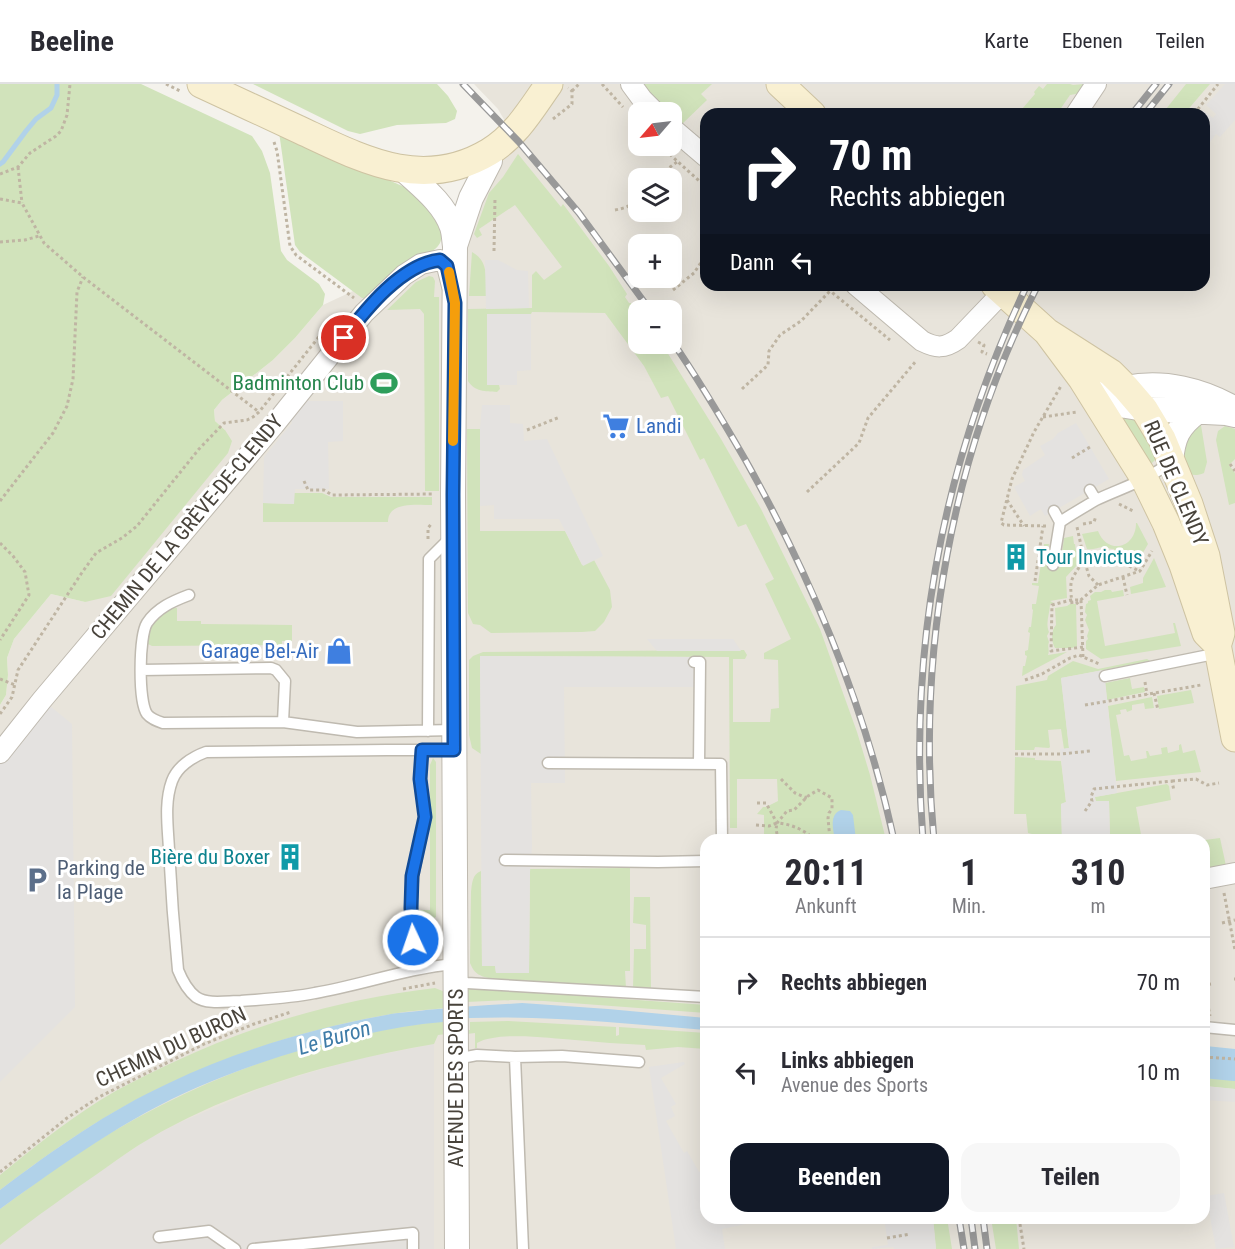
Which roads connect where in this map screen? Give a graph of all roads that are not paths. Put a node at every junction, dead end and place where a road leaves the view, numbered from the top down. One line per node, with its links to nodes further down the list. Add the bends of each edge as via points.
1 (631, 84): 6 (street)
2 (780, 84): 7 (main road)
3 (1096, 84): 8 (street)
4 (560, 88): 10 (main road)
5 (194, 89): 12 (main road, via 350,154)
6 (645, 102)
7 (806, 108)
8 (1080, 108)
9 (682, 137): 11 (street)
10 (490, 151): 12 (main road, via 451,167); 14 (street, via 490,161 471,198)
11 (700, 152)
12 (404, 170): 13 (street, AVENUE DES SPORTS, via 436,200)
13 (450, 222): 14 (street, AVENUE DES SPORTS); 15 (street, via 449,242)
14 (455, 246): 19 (street, AVENUE DES SPORTS)
15 (434, 261): 19 (street, via 440,260 447,266); 44 (street, CHEMIN DE LA GRÈVE-DE-CLENDY, via 404,275 351,328 295,404)
16 (863, 291): 17 (street, via 922,341 941,347 958,339)
17 (997, 291)
18 (1001, 291): 20 (main road, RUE DE CLENDY)
19 (455, 303): 32 (street, AVENUE DES SPORTS, via 453,494)
20 (1047, 332): 21 (main road, RUE DE CLENDY, via 1101,366); 21 (main road, RUE DE CLENDY, via 1073,381)
21 (1119, 406): 22 (main road, RUE DE CLENDY); 23 (street, via 1137,385 1170,386 1202,393); 27 (main road, RUE DE CLENDY)
22 (1144, 409): 24 (street); 26 (main road, RUE DE CLENDY)
23 (1235, 409)
24 (1197, 412): 25 (street); 26 (street, via 1186,419 1178,432)
25 (1235, 415)
26 (1171, 461): 27 (lane); 35 (main road, RUE DE CLENDY, via 1206,556)
27 (1144, 478): 29 (lane); 35 (main road, RUE DE CLENDY, via 1154,528 1183,565 1206,633)
28 (1090, 490): 29 (lane)
29 (1098, 505): 31 (lane)
30 (1054, 511): 31 (lane)
31 (1060, 522): 33 (lane)
32 (444, 527): 40 (lane, via 429,559); 42 (street, AVENUE DES SPORTS, via 460,641)
33 (1053, 565)
34 (189, 595): 37 (lane, via 165,606 146,624)
35 (1224, 645): 38 (lane); 41 (main road)
36 (694, 662): 46 (lane, via 700,662)
37 (141, 670): 39 (lane, via 147,714 163,723); 39 (lane, via 271,668 285,681)
38 (1105, 676)
39 (283, 722): 40 (lane, via 357,732)
40 (428, 731): 42 (lane)
41 (1235, 738)
42 (454, 740): 43 (lane); 51 (street, AVENUE DES SPORTS)
43 (422, 750): 50 (lane, via 420,779 425,817 412,876 411,908); 50 (lane, via 206,752 180,769 167,801 177,970 196,997 221,1002 283,998)
44 (0, 753)
45 (548, 764): 46 (lane)
46 (699, 764): 47 (lane, via 721,764)
47 (722, 834)
48 (505, 860): 49 (lane)
49 (700, 861)
50 (417, 969): 51 (lane)
51 (452, 980): 52 (lane); 56 (street, AVENUE DES SPORTS)
52 (700, 997)
53 (1210, 1024): 54 (lane)
54 (1235, 1030)
55 (515, 1057): 56 (lane, via 477,1055); 57 (lane); 63 (lane)
56 (455, 1059): 62 (street, AVENUE DES SPORTS)
57 (639, 1062)
58 (159, 1237): 59 (lane, via 209,1230)
59 (235, 1249)
60 (253, 1249): 61 (lane, via 413,1233)
61 (413, 1249)
62 (457, 1249)
63 (523, 1249)

